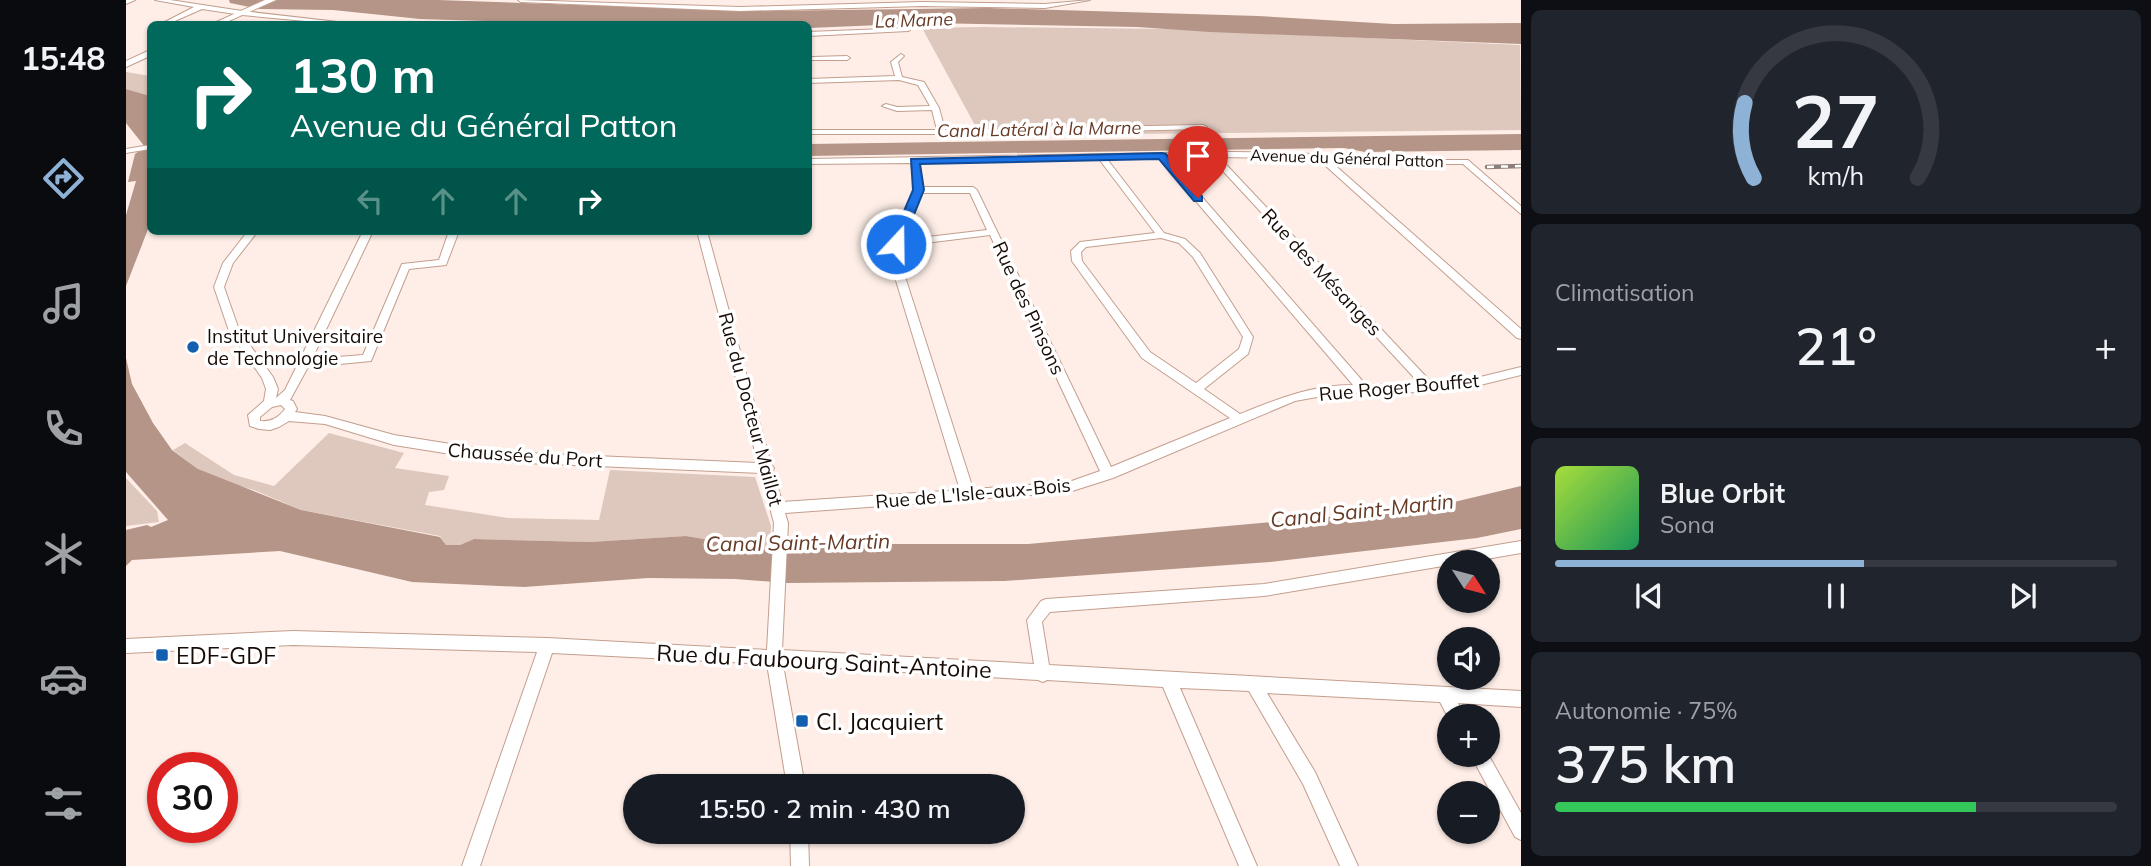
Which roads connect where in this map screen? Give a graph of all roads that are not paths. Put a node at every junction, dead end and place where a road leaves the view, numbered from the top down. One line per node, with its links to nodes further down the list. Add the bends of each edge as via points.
1 (132, 0): 6 (street)
2 (158, 0): 9 (street)
3 (272, 0): 10 (main road)
4 (521, 0): 7 (street, via 740,9)
5 (1087, 0): 8 (street)
6 (126, 2)
7 (923, 2): 8 (street)
8 (1044, 3)
9 (200, 7): 10 (street); 12 (street)
10 (244, 12): 11 (street); 13 (main road)
11 (286, 19): 14 (street); 15 (street)
12 (170, 21)
13 (223, 21)
14 (282, 21)
15 (312, 21)
16 (908, 29): 17 (street)
17 (812, 34)
18 (147, 54): 22 (main road)
19 (901, 56): 23 (street, via 894,62)
20 (812, 58): 21 (street)
21 (848, 58)
22 (128, 63)
23 (899, 78): 24 (street); 26 (street, via 921,84)
24 (812, 79)
25 (886, 106): 26 (street)
26 (935, 108): 29 (street)
27 (1203, 127): 29 (street)
28 (812, 131): 29 (street)
29 (941, 131)
30 (147, 148): 31 (street)
31 (129, 151)
32 (1213, 155): 33 (street, Avenue du Général Patton); 34 (street, Avenue du Général Patton); 50 (street, Rue des Mésanges)
33 (1162, 156): 35 (street, Avenue du Général Patton); 51 (street)
34 (1320, 157): 39 (street, Avenue du Général Patton, via 1465,162); 47 (street)
35 (1102, 158): 36 (street, Avenue du Général Patton); 45 (street)
36 (915, 161): 37 (street, Avenue du Général Patton); 38 (street)
37 (812, 162)
38 (919, 190): 40 (street, Rue des Pinsons, via 973,190); 46 (street)
39 (1521, 211)
40 (992, 232): 46 (street); 58 (street, Rue des Pinsons)
41 (250, 235): 54 (street, via 228,263 219,287 234,331 272,388)
42 (366, 235): 48 (street)
43 (453, 235): 48 (street, via 443,264 405,266 367,358)
44 (703, 235): 57 (street, Rue du Docteur Maillot)
45 (1161, 235): 52 (street, via 1182,241 1197,255 1248,337 1244,351); 52 (street, via 1083,244 1076,251 1077,261 1146,355)
46 (896, 244): 59 (street, via 895,261)
47 (1521, 335)
48 (304, 363): 53 (street)
49 (1521, 371): 50 (street, Rue Roger Bouffet)
50 (1430, 388): 51 (street, Rue Roger Bouffet)
51 (1363, 389): 56 (street, Rue Roger Bouffet, via 1293,397)
52 (1195, 390): 56 (street)
53 (282, 401): 54 (street); 55 (street, via 291,406)
54 (269, 403): 55 (street, Chaussée du Port, via 254,415 257,425 269,426)
55 (287, 416): 57 (street, Chaussée du Port, via 501,457)
56 (1239, 419): 58 (street, Rue de L'Isle-aux-Bois)
57 (768, 468): 60 (street, Rue du Docteur Maillot)
58 (1108, 474): 59 (street, Rue de L'Isle-aux-Bois, via 1069,487)
59 (969, 496): 60 (street, Rue de L'Isle-aux-Bois)
60 (778, 508): 61 (street, Rue du Docteur Maillot)
61 (780, 544): 63 (street, Rue du Docteur Maillot)
62 (1521, 547): 67 (street, via 1264,590 1046,606 1034,620)
63 (777, 590): 66 (street)
64 (547, 645): 65 (street, Rue du Faubourg Saint-Antoine, via 293,638); 66 (street, Rue du Faubourg Saint-Antoine); 77 (street)
65 (126, 646)
66 (774, 657): 67 (street, Rue du Faubourg Saint-Antoine); 74 (street)
67 (1042, 674): 68 (street, Rue du Faubourg Saint-Antoine)
68 (1169, 681): 69 (street, Rue du Faubourg Saint-Antoine); 79 (street)
69 (1254, 684): 70 (street, Rue du Faubourg Saint-Antoine); 80 (street, via 1309,778)
70 (1444, 694): 71 (street, Rue du Faubourg Saint-Antoine); 72 (street)
71 (1521, 699)
72 (1449, 704)
73 (1485, 767): 75 (street)
74 (794, 774)
75 (1521, 831)
76 (799, 844): 78 (street)
77 (471, 866)
78 (800, 866)
79 (1248, 866)
80 (1349, 866)

